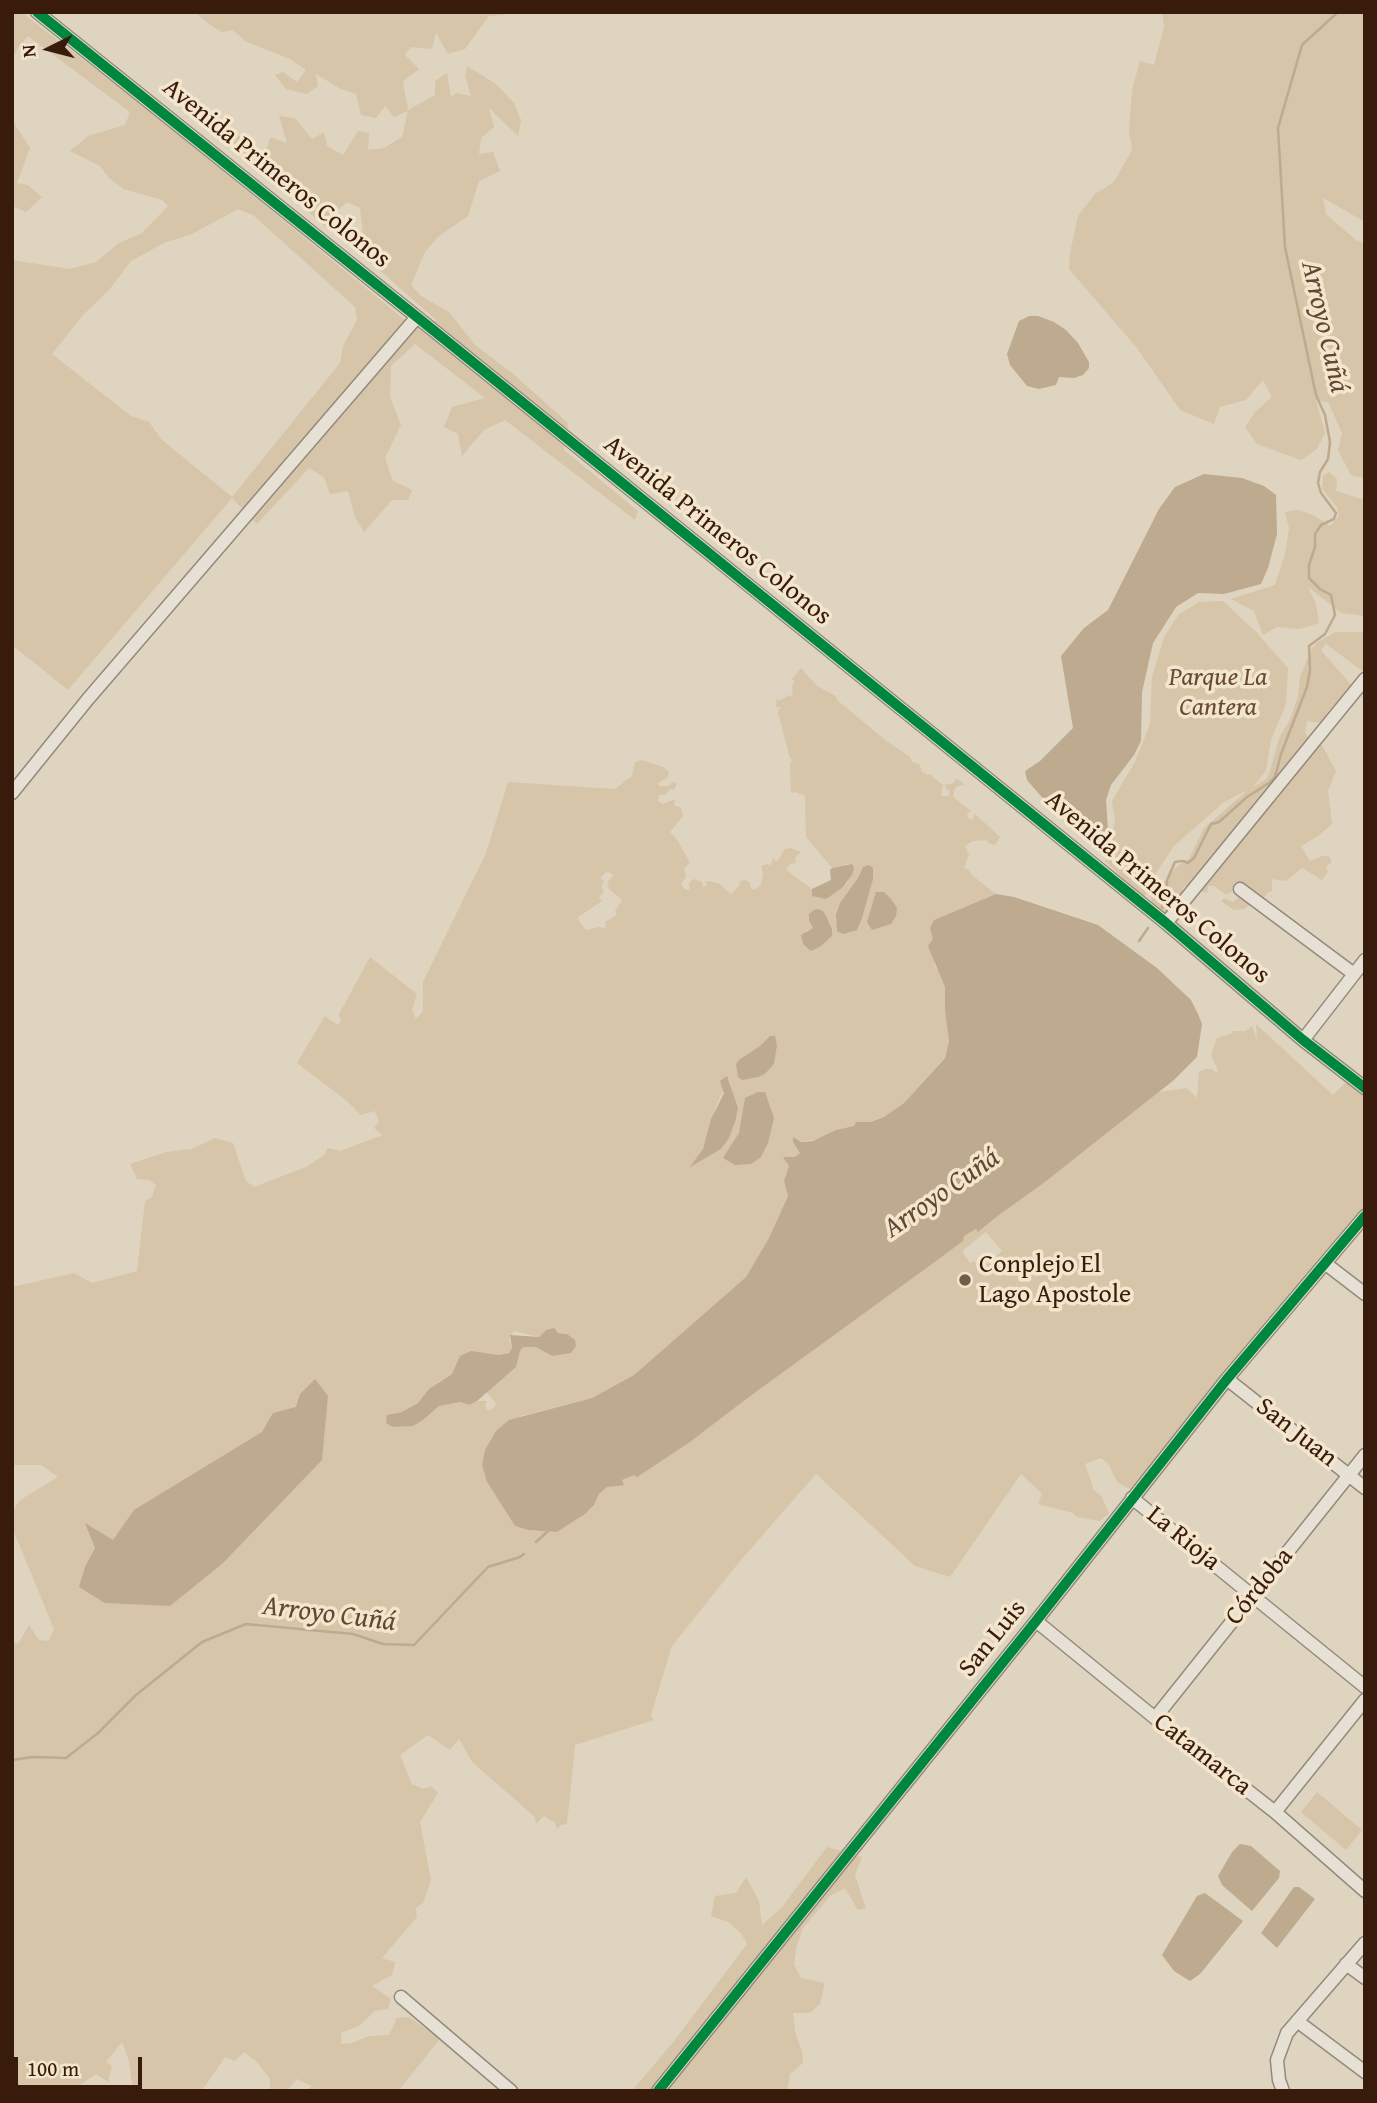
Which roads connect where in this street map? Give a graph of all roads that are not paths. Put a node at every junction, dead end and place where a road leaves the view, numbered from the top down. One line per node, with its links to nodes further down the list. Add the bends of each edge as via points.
1 (37, 12): 2 (street, Avenida Primeros Colonos)
2 (418, 317): 4 (street); 6 (street, Avenida Primeros Colonos)
3 (1365, 679): 6 (street)
4 (12, 793)
5 (1240, 889): 8 (street)
6 (1166, 923): 9 (street, Avenida Primeros Colonos)
7 (1365, 960): 8 (street)
8 (1354, 974): 9 (street)
9 (1303, 1040): 10 (street, Avenida Primeros Colonos)
10 (1365, 1088)
11 (1365, 1216): 12 (street, San Luis)
12 (1326, 1264): 13 (street); 14 (street, San Luis)
13 (1365, 1294)
14 (1227, 1379): 16 (street, San Juan); 18 (street, San Luis)
15 (1365, 1455): 16 (street, Córdoba)
16 (1349, 1475): 17 (street, San Juan); 19 (street, Córdoba)
17 (1365, 1488)
18 (1132, 1498): 19 (street, La Rioja); 20 (street, San Luis)
19 (1253, 1596): 21 (street, La Rioja); 23 (street, Córdoba)
20 (1036, 1622): 23 (street, Catamarca); 33 (street, San Luis)
21 (1365, 1687)
22 (1365, 1700): 24 (street)
23 (1155, 1718): 24 (street, Catamarca)
24 (1275, 1812): 25 (street, Catamarca)
25 (1365, 1891)
26 (1365, 1943): 27 (street)
27 (1346, 1964): 28 (street); 30 (street)
28 (1365, 1978)
29 (401, 1997): 32 (street)
30 (1297, 2021): 31 (street); 34 (street, via 1282,2042 1277,2060)
31 (1365, 2072)
32 (511, 2091)
33 (659, 2091)
34 (1283, 2091)

